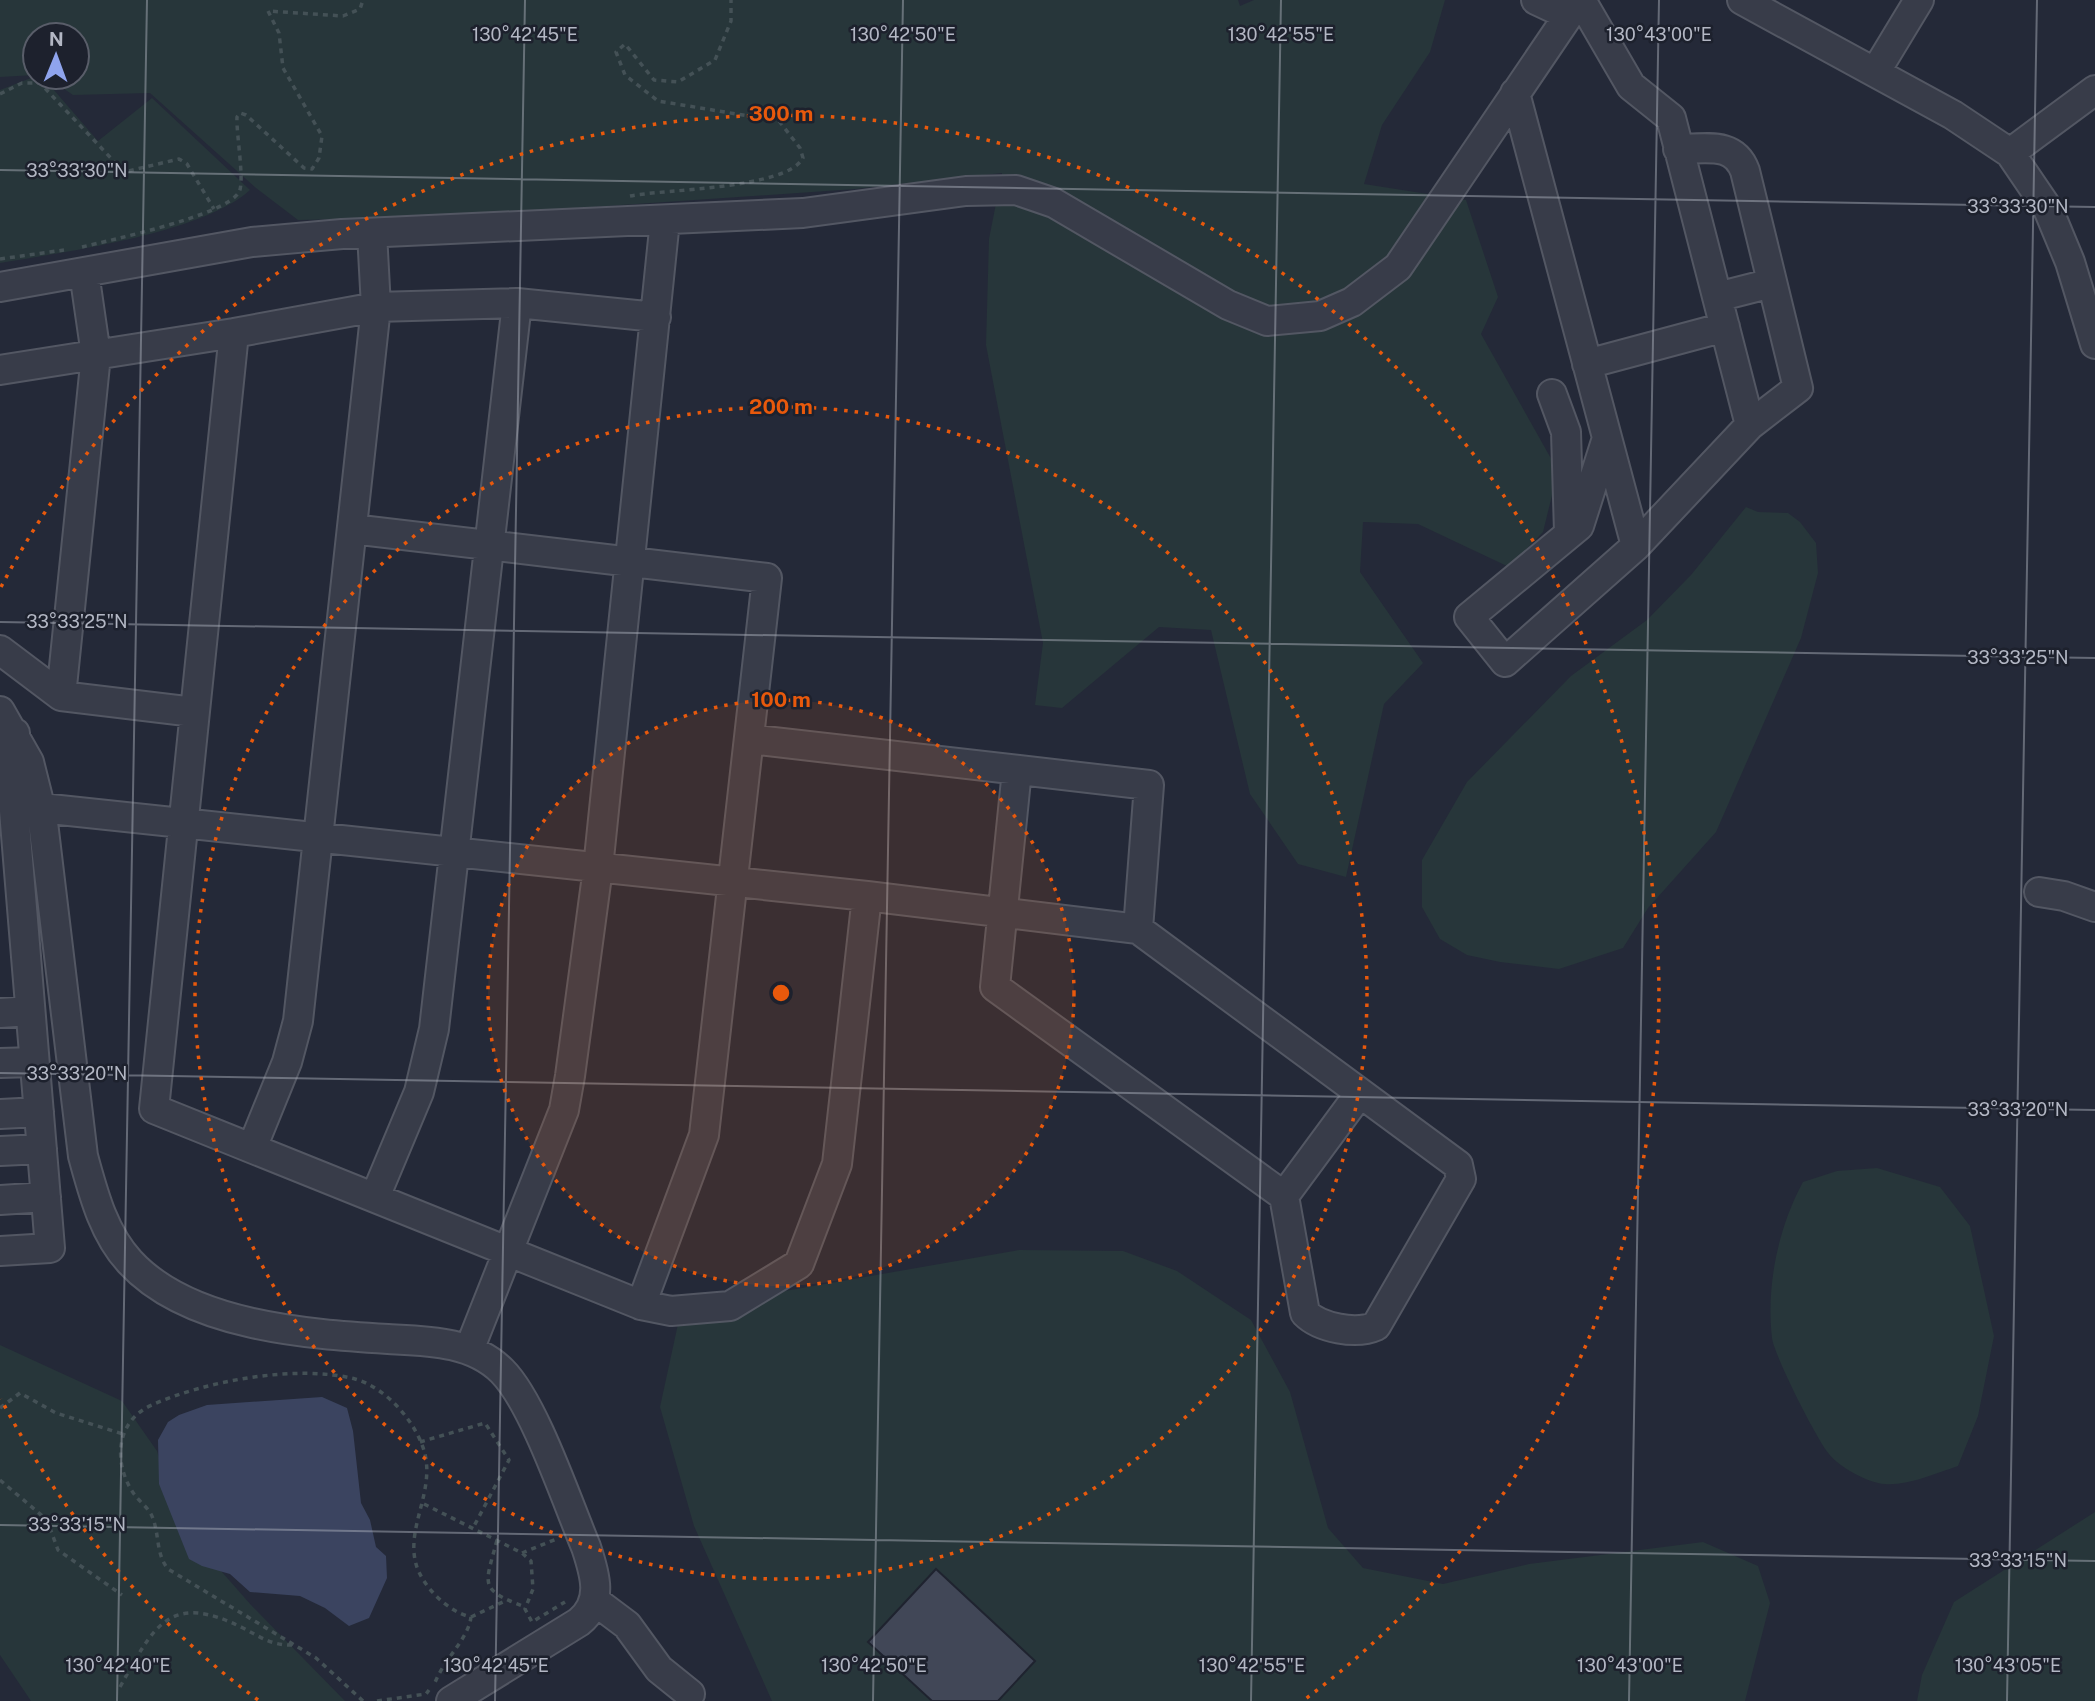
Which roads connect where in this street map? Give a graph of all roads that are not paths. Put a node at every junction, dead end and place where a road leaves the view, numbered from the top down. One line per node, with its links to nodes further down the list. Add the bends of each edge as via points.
1 (1536, 0): 4 (street)
2 (1742, 0): 5 (street)
3 (1920, 0): 5 (street)
4 (1576, 5): 7 (street); 8 (street, via 1631,86 1671,118)
5 (1875, 71): 9 (street)
6 (2095, 90): 9 (street)
7 (1515, 93): 10 (street, via 1398,267 1352,302 1320,316 1267,321 1227,305 1054,203 1016,190 966,191 803,213); 23 (street)
8 (1678, 149): 13 (street, via 1728,150 1740,157); 15 (street)
9 (2010, 153): 21 (street, via 2048,209)
10 (665, 220): 11 (street); 18 (street)
11 (372, 233): 12 (street); 17 (street)
12 (81, 260): 14 (street); 22 (street)
13 (1772, 283): 15 (street); 26 (street, via 1798,388)
14 (0, 287)
15 (1717, 297): 19 (street)
16 (517, 303): 17 (street); 18 (street); 30 (street)
17 (376, 307): 20 (street); 28 (street)
18 (656, 317): 32 (street)
19 (1725, 327): 23 (street); 26 (street)
20 (234, 333): 22 (street); 35 (street)
21 (2095, 344)
22 (96, 355): 24 (street); 34 (street)
23 (1587, 364): 27 (street)
24 (0, 370)
25 (1552, 394): 29 (street, via 1566,432)
26 (1750, 425): 31 (street)
27 (1607, 438): 29 (street, via 1579,526); 31 (street)
28 (352, 529): 30 (street); 41 (street)
29 (1569, 534): 31 (street, via 1469,617 1505,662)
30 (489, 545): 32 (street); 42 (street)
31 (1636, 546)
32 (630, 562): 37 (street, via 767,578); 44 (street)
33 (0, 650): 34 (street)
34 (61, 696): 35 (street)
35 (194, 712): 40 (street)
36 (6, 738): 39 (street)
37 (748, 738): 38 (street); 45 (street)
38 (1017, 769): 50 (street); 51 (street, via 1149,785)
39 (18, 807): 40 (street); 43 (street); 70 (street, via 83,1156 97,1208 130,1262 171,1293 242,1322 303,1334 438,1342)
40 (182, 823): 41 (street); 60 (street, via 154,1109)
41 (318, 837): 42 (street); 60 (street, via 298,1021 287,1062)
42 (454, 852): 44 (street); 64 (street, via 427,1068)
43 (9, 859): 49 (street)
44 (598, 867): 45 (street); 67 (street, via 564,1110)
45 (732, 881): 47 (street); 69 (street, via 704,1135)
46 (2039, 892): 48 (street)
47 (867, 896): 50 (street); 69 (street, via 837,1164 799,1264 730,1306 671,1311)
48 (2095, 907)
49 (11, 911): 52 (street)
50 (1002, 912): 51 (street); 63 (street, via 995,987)
51 (1138, 929): 57 (street)
52 (13, 961): 53 (street)
53 (30, 1012): 54 (street); 55 (street)
54 (0, 1013)
55 (34, 1062): 56 (street); 58 (street)
56 (0, 1063)
57 (1360, 1093): 63 (street); 63 (street, via 1458,1165 1461,1179 1376,1326 1366,1331 1315,1323 1305,1312)
58 (39, 1112): 59 (street); 61 (street)
59 (0, 1114)
60 (252, 1148): 64 (street)
61 (42, 1149): 62 (street); 65 (street)
62 (0, 1151)
63 (1284, 1195)
64 (375, 1196): 67 (street)
65 (46, 1197): 66 (street); 68 (street, via 50,1248)
66 (0, 1200)
67 (509, 1250): 69 (street); 70 (street)
68 (0, 1251)
69 (641, 1305)
70 (469, 1350): 71 (street, via 502,1371 526,1405 594,1570)
71 (595, 1601): 72 (street, via 627,1625 659,1669); 73 (street, via 579,1622)
72 (690, 1694)
73 (451, 1701)

